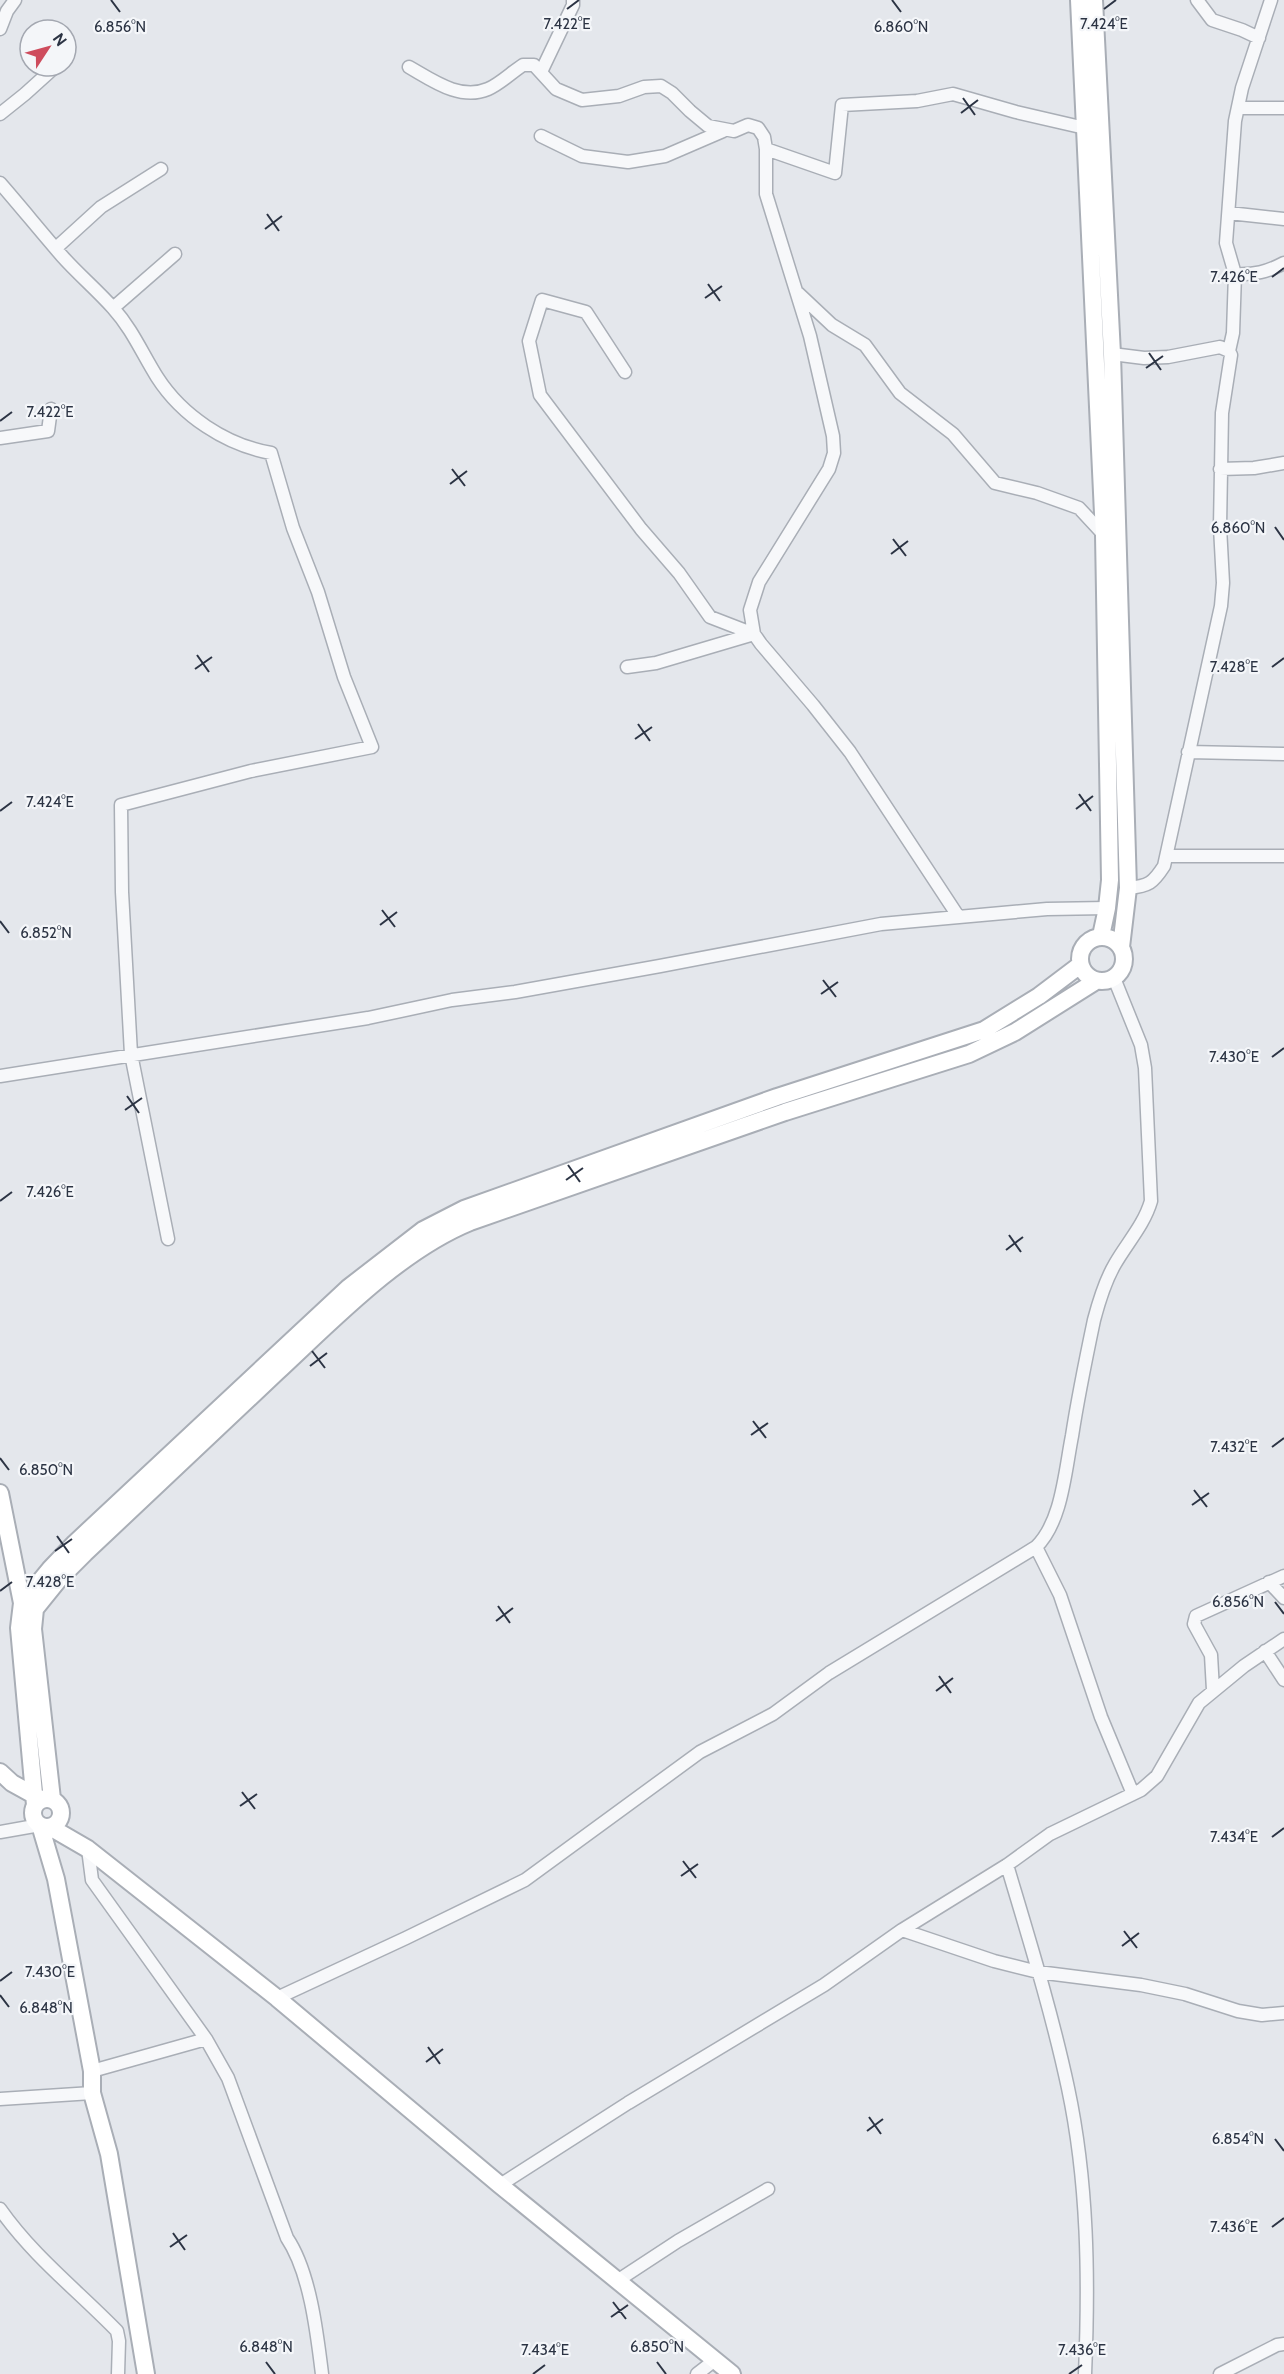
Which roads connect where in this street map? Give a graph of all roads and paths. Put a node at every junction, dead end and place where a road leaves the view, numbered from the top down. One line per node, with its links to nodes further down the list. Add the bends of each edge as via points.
1 (15, 0): 7 (street)
2 (573, 0): 10 (street)
3 (1079, 0): 15 (street)
4 (1094, 0): 30 (street)
5 (1197, 0): 8 (street, via 1212,20)
6 (1271, 0): 8 (street)
7 (0, 29)
8 (1259, 38): 12 (street)
9 (409, 67): 10 (street, via 442,85 468,93 489,89 523,64 534,65)
10 (541, 72): 16 (street, via 556,88 582,100 661,86 708,126)
11 (43, 78): 14 (street)
12 (1238, 108): 13 (street); 21 (street)
13 (1284, 108)
14 (0, 114)
15 (1086, 128): 18 (street, via 953,94 916,101 842,105 836,172); 36 (street)
16 (723, 130): 17 (street, via 665,156 628,162 582,156); 18 (street, via 734,131 748,125 758,128)
17 (541, 136)
18 (766, 149): 27 (street, via 766,194)
19 (161, 169): 23 (street, via 101,207)
20 (0, 183): 23 (street)
21 (1229, 213): 22 (street); 26 (street, via 1226,243)
22 (1284, 219)
23 (56, 249): 28 (street)
24 (175, 254): 28 (street)
25 (1284, 263): 26 (street, via 1252,275)
26 (1235, 274): 29 (street)
27 (797, 293): 36 (street, via 832,326 865,345 900,393 953,434 995,483 1079,508); 37 (street, via 834,453 829,469 759,582 750,610)
28 (113, 308): 51 (street, via 133,331 170,395 195,419 252,449 271,453 344,677 372,747 251,771 121,805)
29 (1229, 351): 30 (street, via 1220,347 1144,358); 35 (street)
30 (1112, 354): 43 (street)
31 (625, 372): 37 (street, via 586,312 542,300 529,340 540,395 710,618)
32 (51, 409): 33 (street, via 48,431)
33 (0, 438)
34 (1284, 463): 35 (street)
35 (1220, 470): 39 (street, via 1221,606)
36 (1104, 534): 44 (street, via 1110,880)
37 (754, 634): 38 (street, via 656,663); 45 (street, via 850,752)
38 (627, 667)
39 (1188, 752): 40 (street); 41 (street)
40 (1284, 754)
41 (1167, 856): 42 (street); 43 (street, via 1156,879 1145,886)
42 (1284, 856)
43 (1128, 888): 47 (street)
44 (1107, 908): 45 (street); 46 (street)
45 (958, 916): 51 (street, via 881,924 368,1018)
46 (1101, 936): 47 (street, via 1113,939); 48 (street, via 1085,943)
47 (1121, 947): 49 (street, via 1124,964)
48 (1080, 965): 50 (street); 59 (street, via 984,1030 754,1105 464,1209 423,1230 348,1288 293,1338 75,1543)
49 (1114, 978): 50 (street); 55 (street, via 1142,1045 1151,1202 1145,1219 1106,1283 1095,1318 1054,1521)
50 (1096, 981): 66 (street, via 1015,1032 969,1054 785,1112 470,1222 413,1253 303,1348 137,1504 60,1578 35,1609 33,1629)
51 (131, 1054): 52 (street); 53 (street)
52 (0, 1076)
53 (168, 1239)
54 (0, 1492): 59 (street)
55 (1036, 1547): 65 (street, via 1060,1595 1101,1717); 73 (street, via 829,1673 772,1714 700,1752 525,1880)
56 (1284, 1576): 57 (street)
57 (1269, 1582): 58 (street); 63 (street, via 1193,1619 1211,1655)
58 (1284, 1598)
59 (22, 1604): 66 (street, via 19,1628)
60 (1284, 1639): 61 (street)
61 (1265, 1651): 62 (street); 63 (street)
62 (1284, 1680)
63 (1213, 1690): 65 (street, via 1193,1711 1157,1776)
64 (6, 1778): 66 (street)
65 (1133, 1794): 69 (street, via 1060,1828)
66 (47, 1813): 67 (street); 68 (street); 68 (street); 70 (street); 70 (street)
67 (0, 1832)
68 (88, 1849): 73 (street); 75 (street, via 92,1880)
69 (1006, 1865): 71 (street); 72 (street)
70 (56, 1879): 76 (street)
71 (903, 1930): 72 (street); 79 (street, via 824,1985)
72 (1038, 1972): 74 (street, via 1141,1985 1254,2014); 90 (street, via 1068,2090 1082,2186 1087,2261)
73 (277, 1998): 79 (street)
74 (1284, 2013)
75 (206, 2039): 76 (street); 87 (street, via 228,2078 287,2238 297,2253)
76 (92, 2071): 77 (street)
77 (92, 2092): 78 (street); 86 (street, via 109,2154)
78 (0, 2099)
79 (500, 2185): 82 (street)
80 (768, 2189): 82 (street)
81 (0, 2209): 85 (street, via 20,2236 117,2331)
82 (617, 2281): 84 (street)
83 (1284, 2344): 91 (street)
84 (715, 2360): 88 (street); 89 (street)
85 (118, 2374)
86 (146, 2374)
87 (322, 2374)
88 (697, 2374)
89 (732, 2374)
90 (1085, 2374)
91 (1220, 2374)

